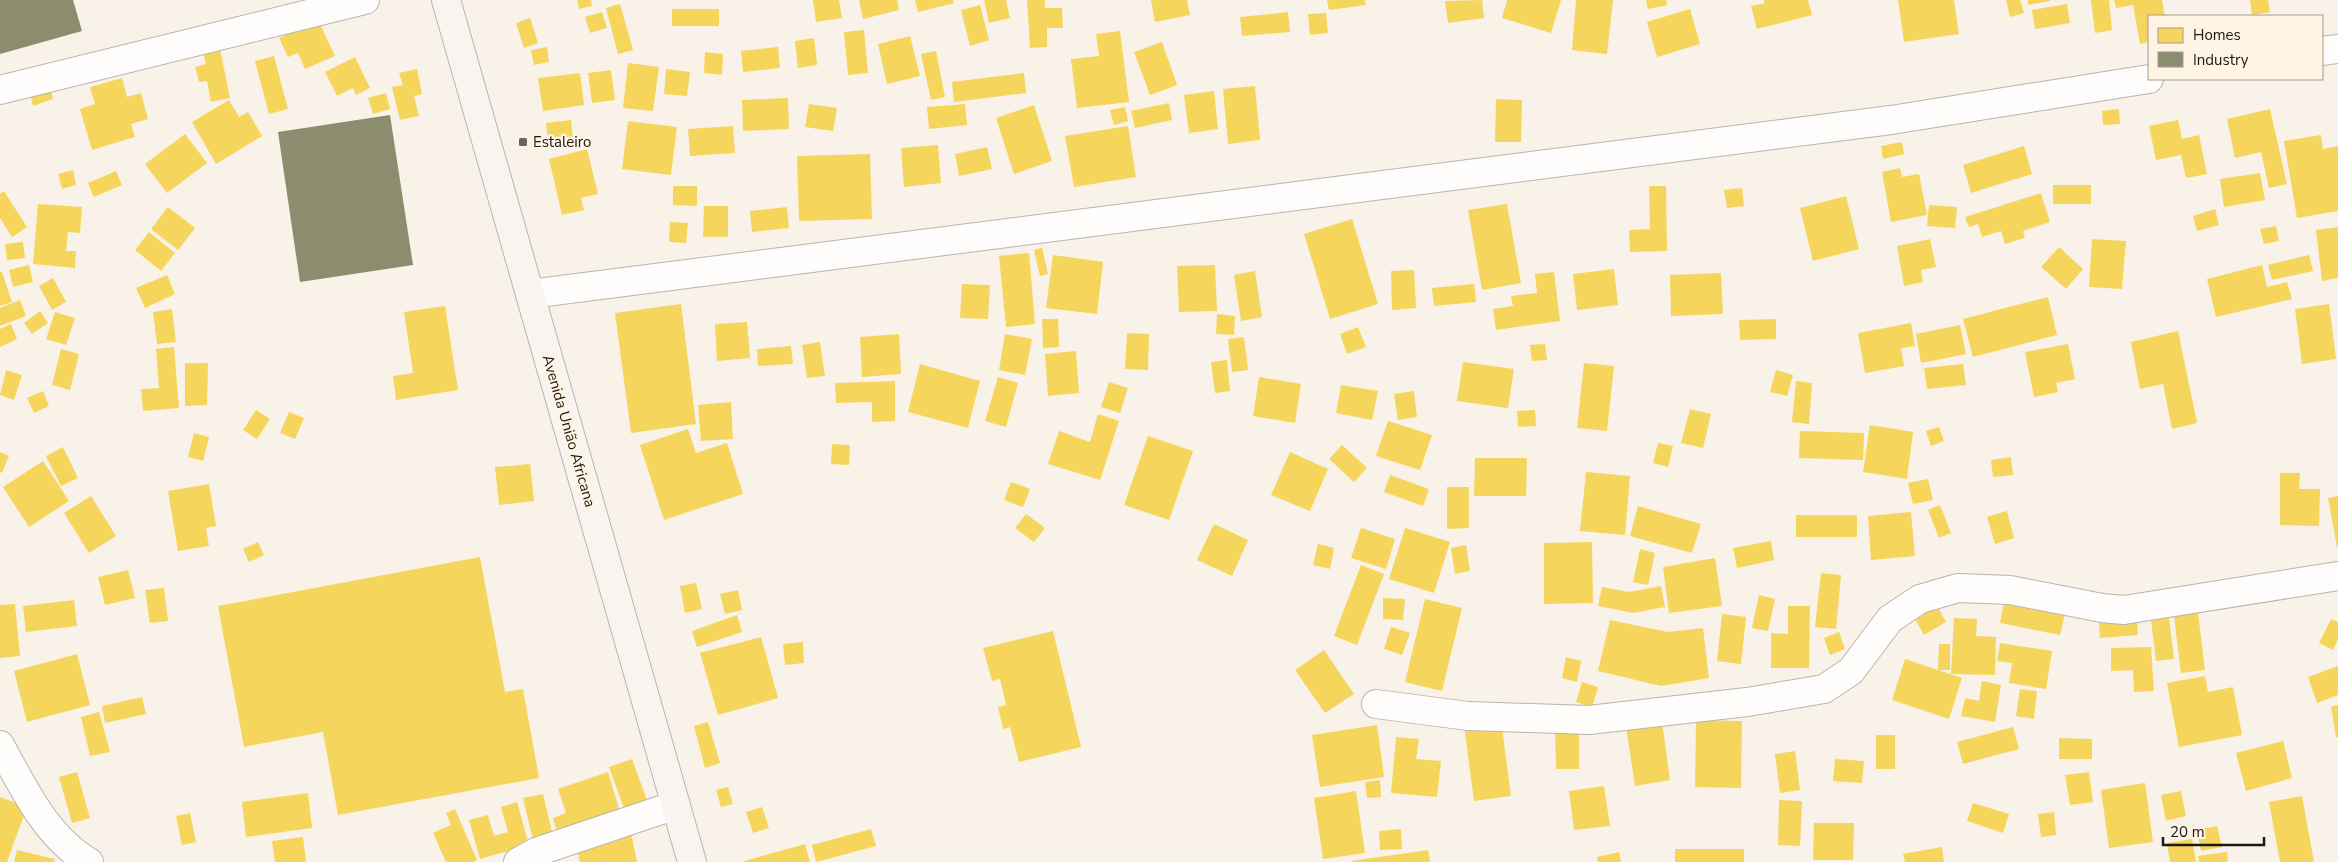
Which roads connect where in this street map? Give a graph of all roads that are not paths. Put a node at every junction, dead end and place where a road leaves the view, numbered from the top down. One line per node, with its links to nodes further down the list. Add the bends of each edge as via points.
1 (365, 0): 6 (street)
2 (446, 0): 7 (main road, Avenida União Africana)
3 (2338, 48): 4 (street)
4 (2323, 51)
5 (2148, 79): 7 (street, via 1891,120)
6 (0, 90)
7 (530, 294): 11 (main road, Avenida União Africana)
8 (2338, 576): 9 (street, via 2124,610 2010,590 1958,588 1920,599 1890,619 1851,671 1824,689 1747,702 1589,720 1468,716)
9 (1376, 704)
10 (0, 745): 12 (street, via 34,806 71,852)
11 (676, 806): 13 (street, via 536,852); 14 (main road, Avenida União Africana)
12 (89, 862)
13 (518, 862)
14 (692, 862)

